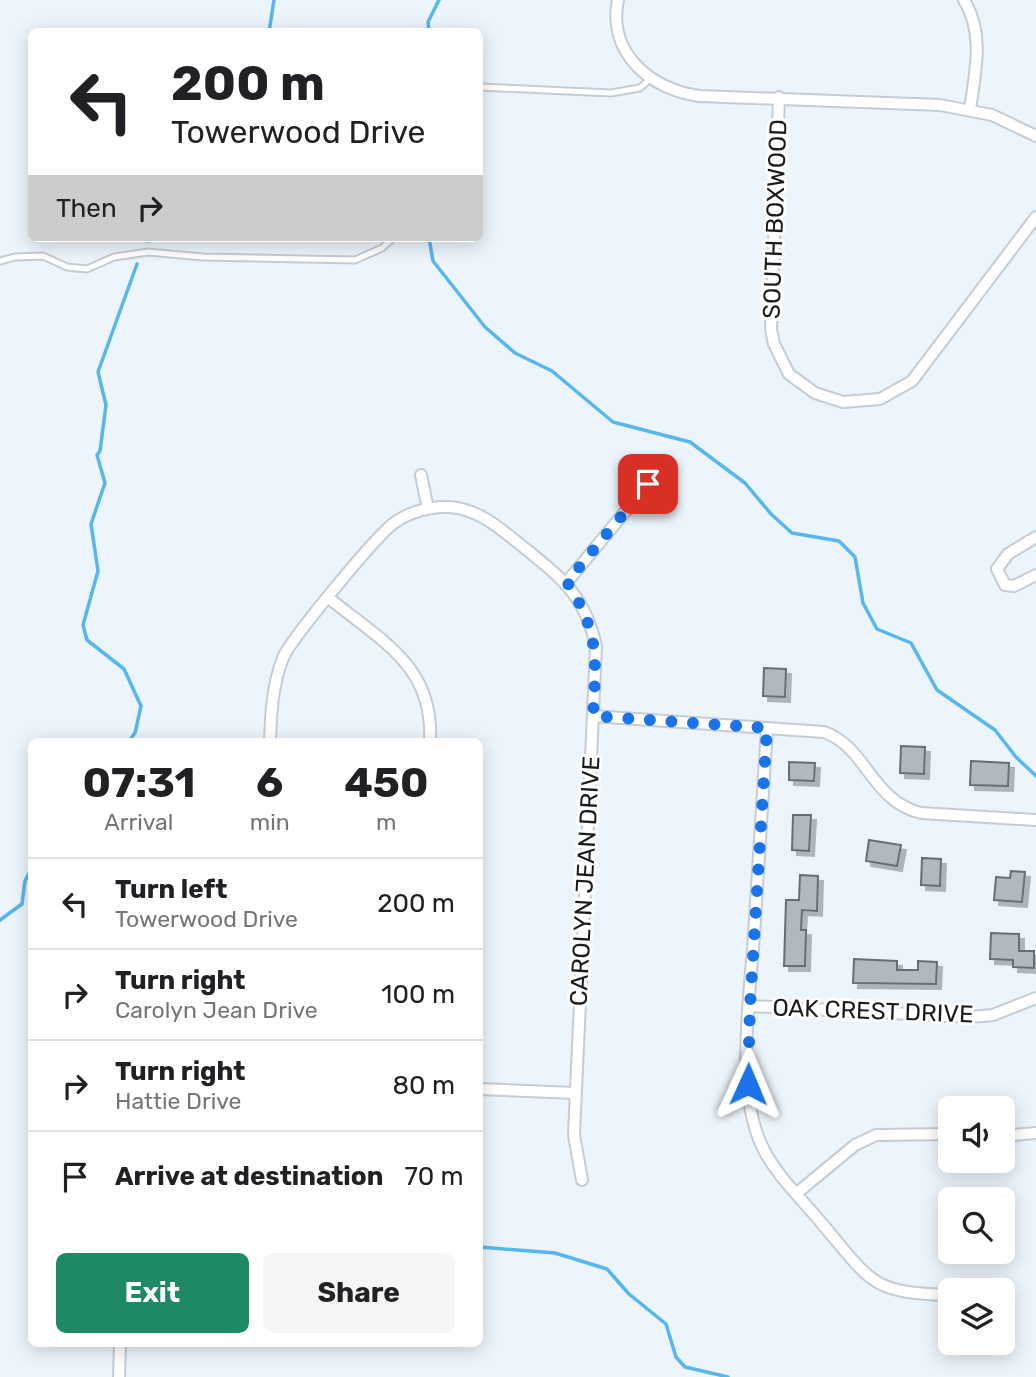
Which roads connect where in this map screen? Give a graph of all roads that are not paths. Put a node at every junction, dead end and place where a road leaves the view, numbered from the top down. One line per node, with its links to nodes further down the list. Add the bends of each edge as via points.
1 (618, 0): 3 (street, via 622,45)
2 (965, 1): 6 (street, via 977,36)
3 (650, 79): 4 (lane, via 640,88 611,93); 5 (street, via 681,94)
4 (483, 87)
5 (779, 97): 6 (street); 8 (street, SOUTH BOXWOOD, via 771,329 789,373 815,393 861,402 880,399 912,381)
6 (970, 110): 7 (street, via 1013,123)
7 (1036, 136)
8 (1036, 217)
9 (389, 242): 10 (lane, via 355,260 203,257 148,251 114,257 87,270 43,256)
10 (0, 261)
11 (421, 475): 13 (street)
12 (648, 484): 16 (street)
13 (428, 509): 16 (street, CAROLYN JEAN DRIVE, via 450,507 488,519); 17 (street, via 393,523)
14 (1036, 537): 15 (street, via 1008,554 997,569 1005,585 1014,586)
15 (1036, 575)
16 (567, 582): 18 (street, CAROLYN JEAN DRIVE, via 583,607 596,646)
17 (329, 598): 20 (street, via 284,656 273,689); 21 (street, via 416,674 430,708)
18 (593, 716): 19 (street); 26 (street, CAROLYN JEAN DRIVE)
19 (767, 728): 22 (street, via 836,736 888,798 904,809); 24 (street)
20 (270, 738)
21 (430, 738)
22 (1036, 820)
23 (1036, 998): 24 (street, OAK CREST DRIVE, via 993,1015 971,1017)
24 (750, 1006): 31 (street, via 748,1084 753,1118 777,1171)
25 (483, 1089): 26 (street)
26 (575, 1093): 30 (street, CAROLYN JEAN DRIVE, via 575,1154)
27 (1036, 1133): 29 (street)
28 (938, 1135): 31 (street, via 876,1135)
29 (1015, 1135)
30 (582, 1181)
31 (797, 1193): 32 (street, via 866,1276 890,1291)
32 (938, 1294)
33 (120, 1347): 34 (street)
34 (119, 1377)

